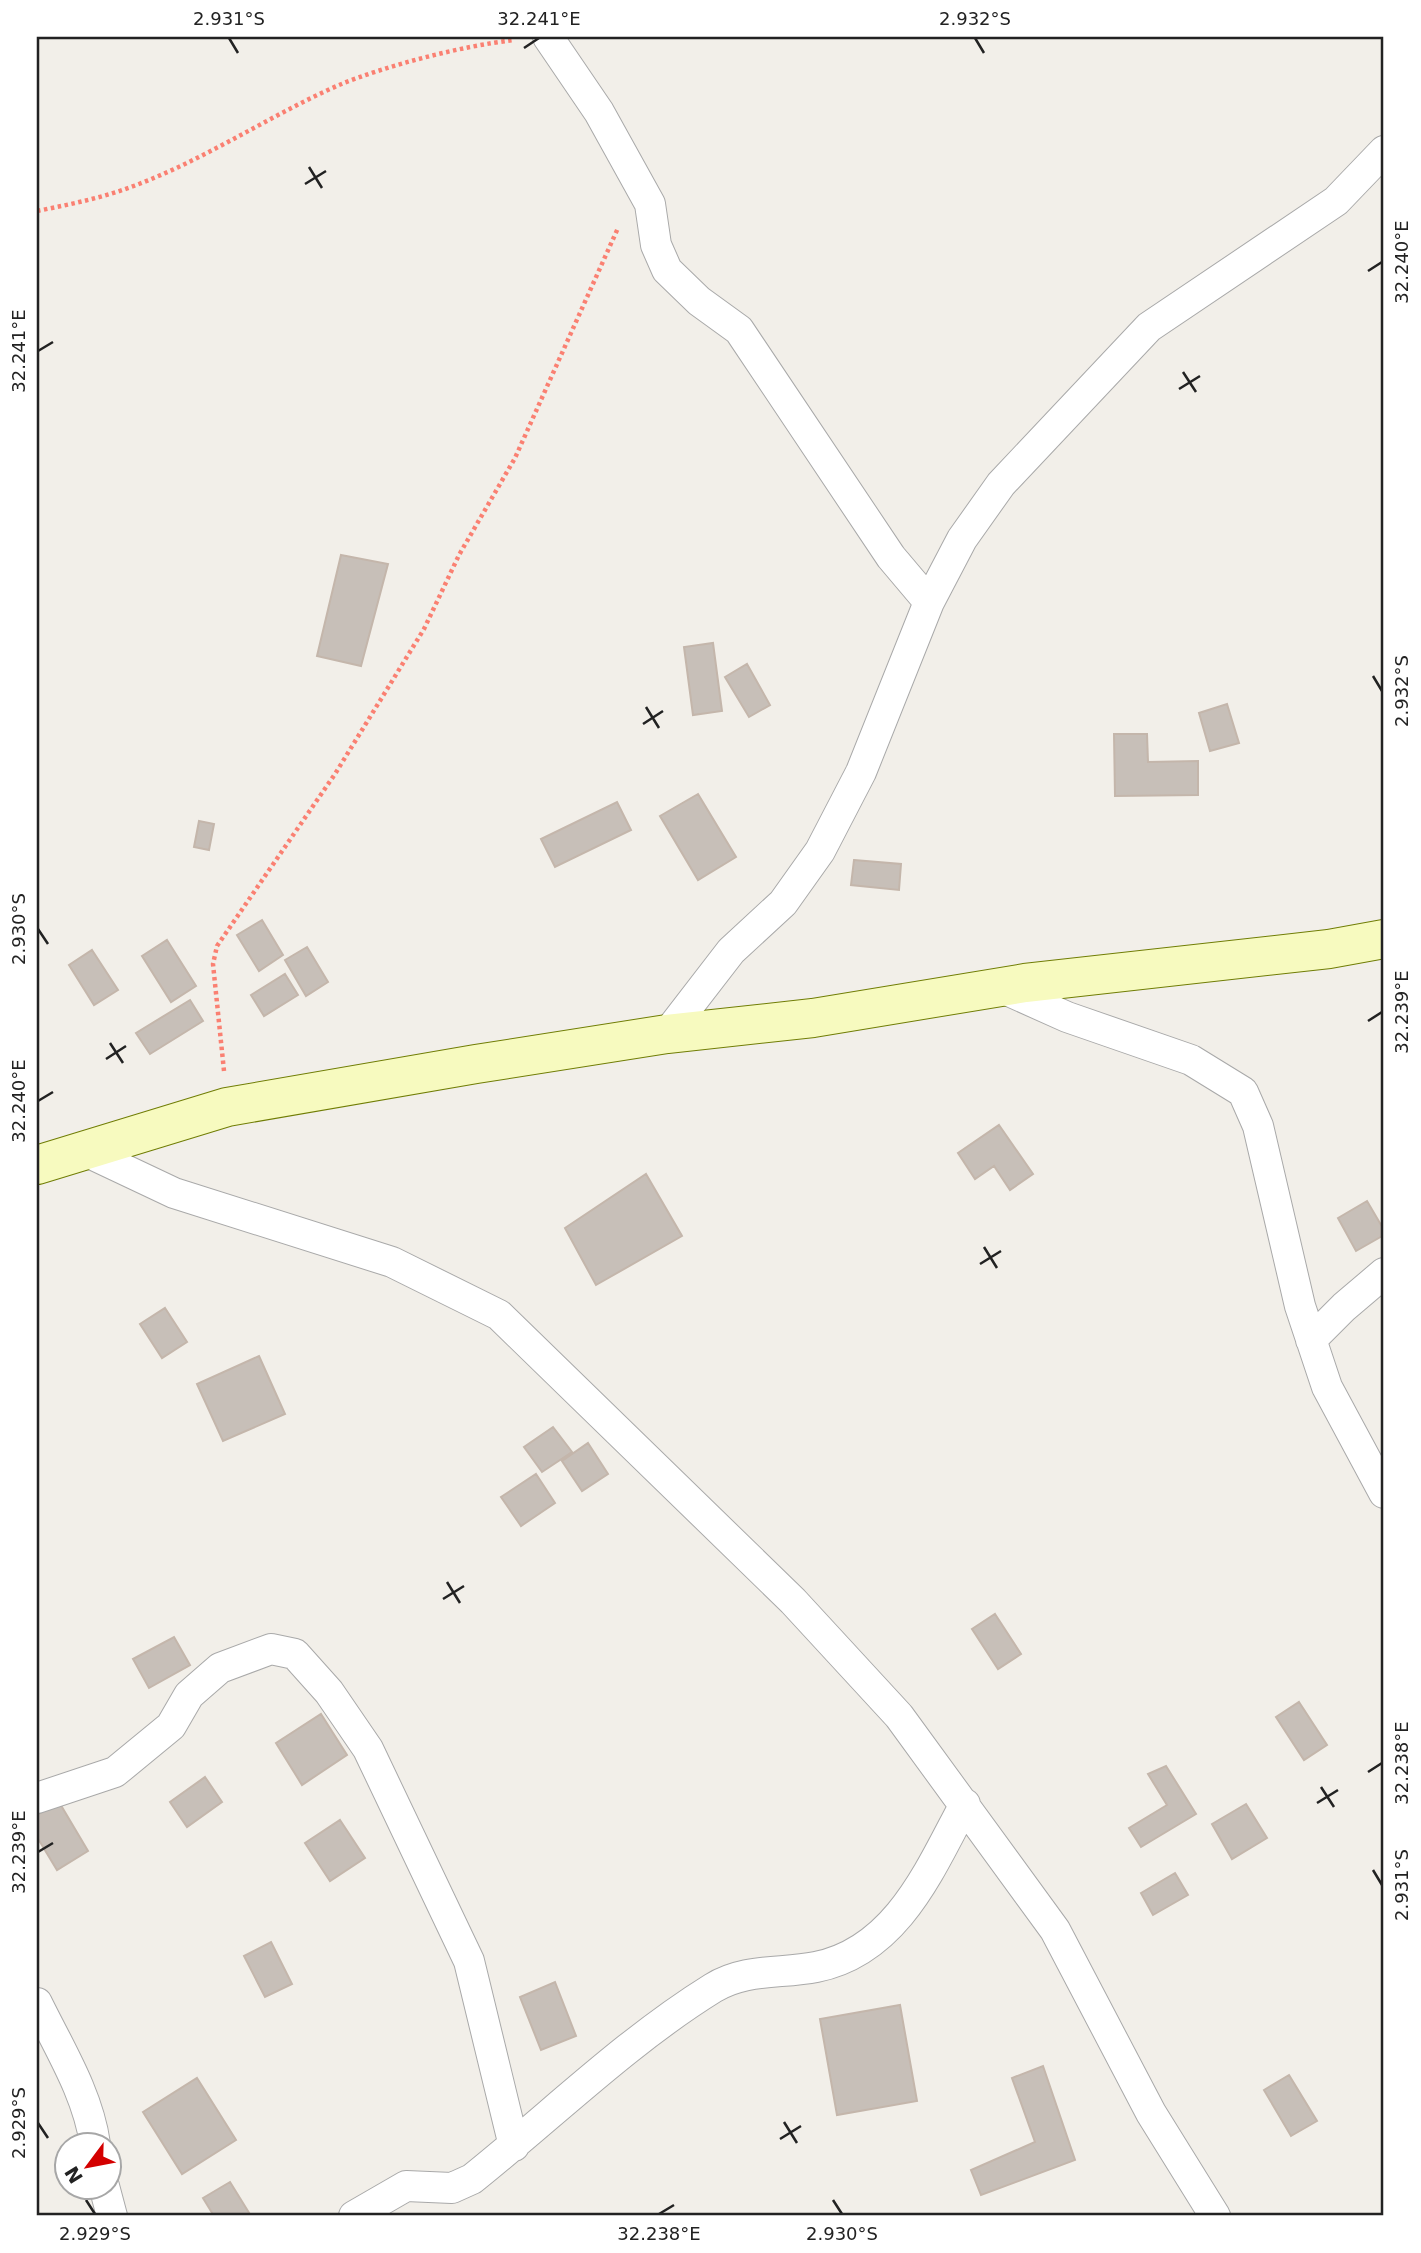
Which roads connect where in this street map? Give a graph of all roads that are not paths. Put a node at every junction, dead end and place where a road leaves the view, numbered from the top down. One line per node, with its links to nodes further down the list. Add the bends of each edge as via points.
1 (549, 39): 3 (street, via 598,112 650,204 656,245 667,270 739,330 891,557)
2 (1384, 151): 3 (street, via 1336,201 1221,276 1139,337 1001,484 962,539)
3 (929, 602): 6 (street, via 861,772 821,851 783,903 731,951)
4 (1384, 939): 5 (main road)
5 (1000, 987): 6 (main road, via 813,1018); 10 (street, via 1066,1017 1191,1060 1243,1092 1258,1126)
6 (667, 1034): 7 (main road, via 227,1107)
7 (83, 1150): 8 (main road); 13 (street, via 174,1193 392,1262 499,1315 793,1601 899,1716)
8 (37, 1165)
9 (1384, 1273): 10 (street)
10 (1311, 1340): 11 (street, via 1327,1387)
11 (1384, 1493)
12 (37, 1798): 16 (street, via 115,1772 171,1726 189,1695 220,1668 271,1649 295,1654 330,1692 368,1749 469,1961)
13 (965, 1804): 16 (street, via 909,1905 884,1933 817,1967 728,1979 643,2035); 18 (street, via 1055,1930 1151,2113)
14 (37, 2003): 15 (street, via 74,2079)
15 (92, 2130)
16 (514, 2146): 17 (street, via 472,2179 452,2188 406,2186)
17 (354, 2216)
18 (1216, 2216)

